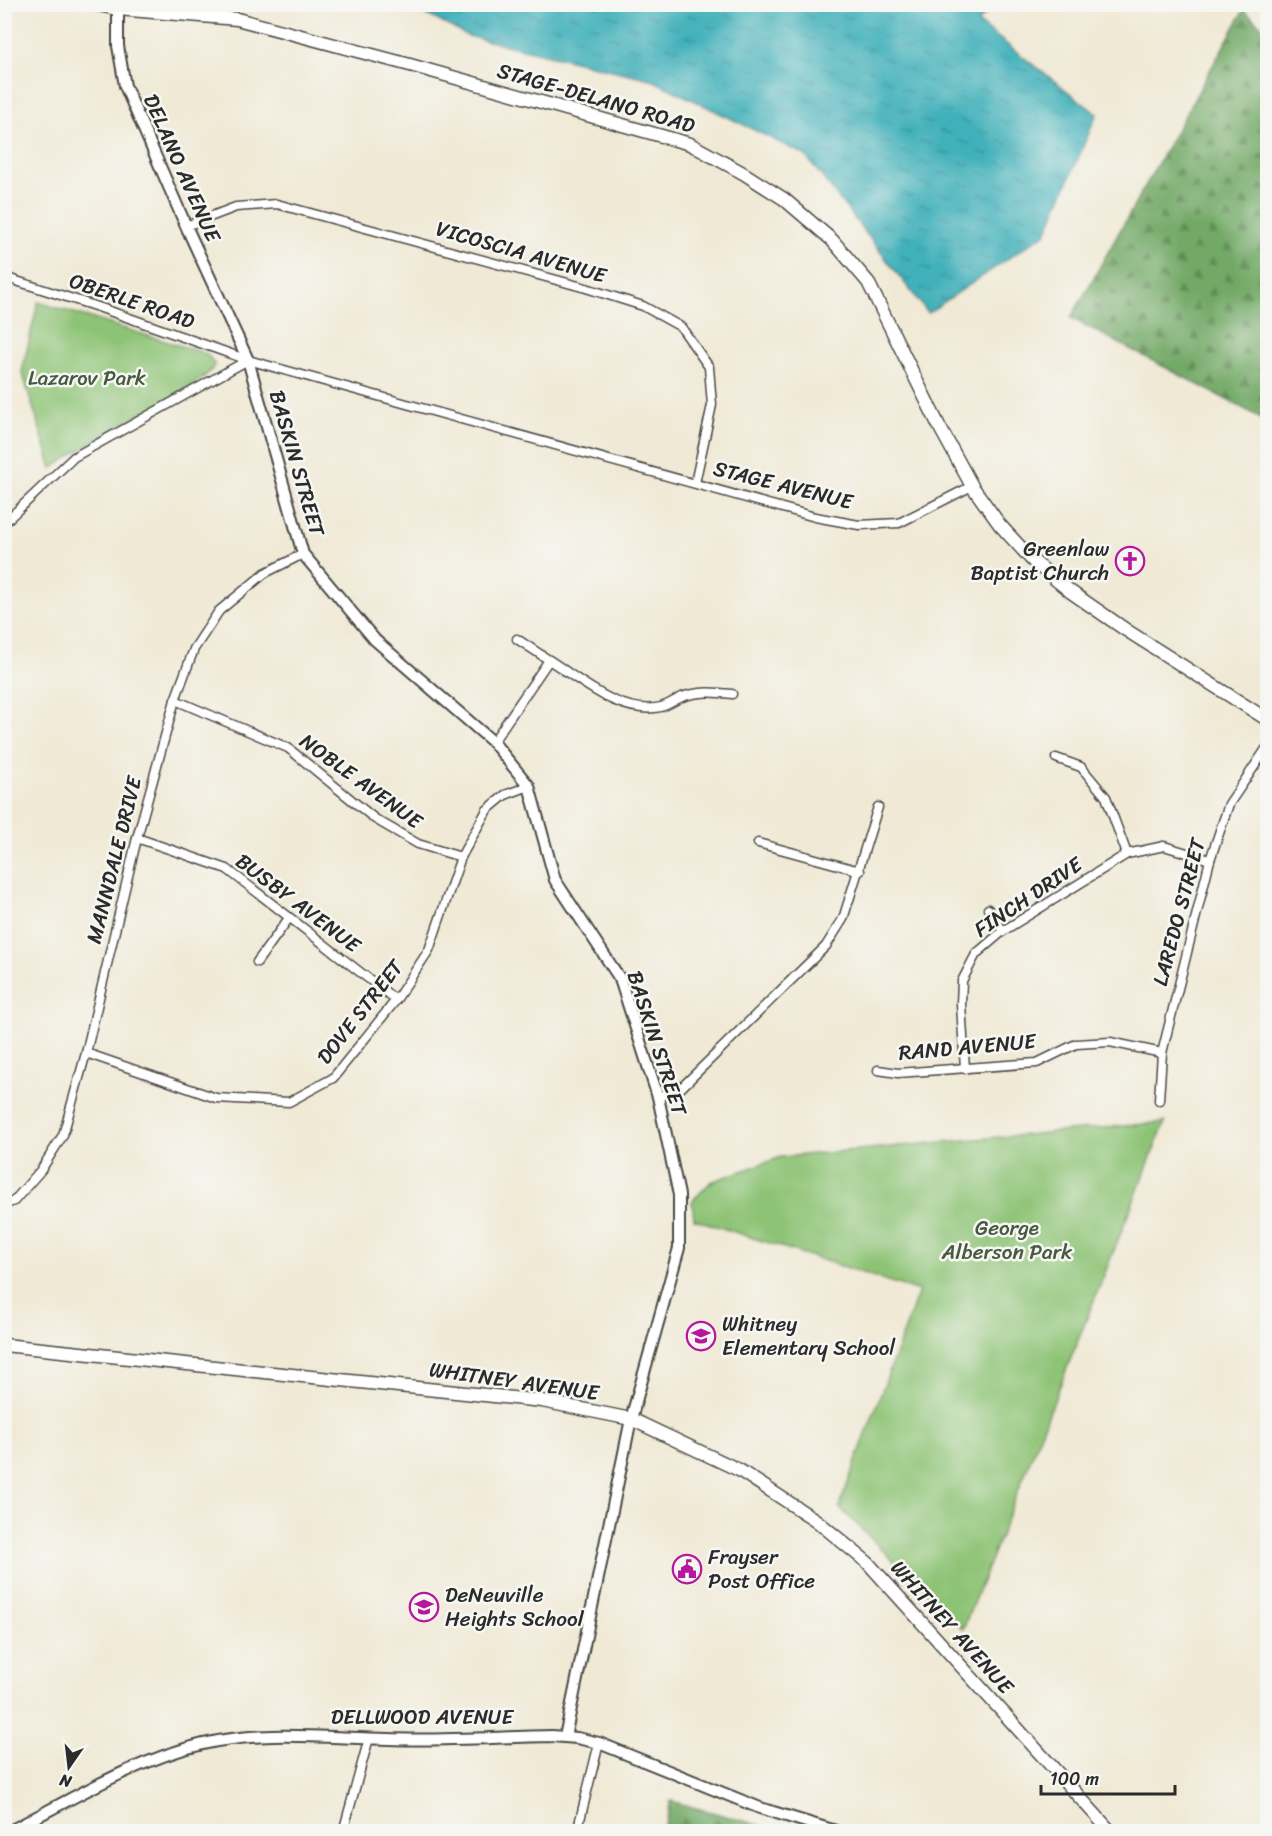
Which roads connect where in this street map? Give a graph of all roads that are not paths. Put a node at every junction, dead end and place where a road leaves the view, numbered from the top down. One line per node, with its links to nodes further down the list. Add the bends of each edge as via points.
1 (93, 4): 2 (main road)
2 (118, 9): 3 (street, DELANO AVENUE, via 118,46 125,86); 7 (main road, STAGE-DELANO ROAD, via 237,20 410,64 690,144 743,173 784,199 832,240 868,282)
3 (186, 226): 5 (street, DELANO AVENUE); 6 (street, VICOSCIA AVENUE, via 236,207 277,204 643,306 681,327 709,367 712,405)
4 (4, 277): 5 (street, OBERLE ROAD)
5 (248, 360): 6 (street, STAGE AVENUE); 8 (street, via 74,457); 9 (street, BASKIN STREET)
6 (695, 483): 7 (street, STAGE AVENUE, via 815,517 859,525 898,524)
7 (972, 486): 15 (main road, via 1033,561 1071,592)
8 (4, 523)
9 (303, 554): 13 (street, MANNDALE DRIVE, via 265,573 219,611 194,649); 16 (street, BASKIN STREET, via 375,640)
10 (517, 639): 11 (street)
11 (549, 660): 12 (street, via 614,700 638,708 662,707 706,691); 16 (street)
12 (732, 694)
13 (175, 700): 22 (street, MANNDALE DRIVE); 25 (street, NOBLE AVENUE, via 288,748 375,819 418,844)
14 (4, 719): 18 (street)
15 (1268, 720)
16 (493, 742): 20 (street, BASKIN STREET)
17 (1268, 746): 26 (street, LAREDO STREET, via 1229,804)
18 (4, 757)
19 (1056, 758): 24 (street, via 1081,768 1106,797)
20 (530, 786): 25 (street, DOVE STREET, via 505,795 487,810); 37 (street, BASKIN STREET, via 555,880 620,979)
21 (878, 807): 27 (street)
22 (136, 838): 29 (street, BUSBY AVENUE, via 227,869); 33 (street, MANNDALE DRIVE)
23 (758, 843): 27 (street)
24 (1127, 854): 26 (street, FINCH DRIVE, via 1164,846); 30 (street, FINCH DRIVE)
25 (461, 857): 32 (street, DOVE STREET, via 429,950)
26 (1210, 860): 34 (street, LAREDO STREET)
27 (860, 871): 37 (street, via 843,919 826,946 681,1088)
28 (988, 909): 30 (street)
29 (289, 918): 31 (street); 32 (street, BUSBY AVENUE)
30 (1003, 931): 35 (street, FINCH DRIVE, via 976,954 962,981)
31 (256, 962)
32 (396, 1000): 33 (street, DOVE STREET, via 333,1078 289,1102 216,1098)
33 (86, 1053): 39 (street, MANNDALE DRIVE, via 63,1135 41,1170 14,1201)
34 (1162, 1053): 35 (street, RAND AVENUE, via 1110,1042 1076,1044 1037,1063); 38 (street, LAREDO STREET)
35 (965, 1069): 36 (street, RAND AVENUE, via 898,1073)
36 (878, 1070)
37 (658, 1097): 41 (street, BASKIN STREET, via 679,1195 679,1248)
38 (1159, 1100)
39 (4, 1205)
40 (4, 1345): 41 (main road, WHITNEY AVENUE, via 542,1401)
41 (631, 1419): 42 (street, BASKIN STREET); 50 (main road, WHITNEY AVENUE, via 739,1470 817,1521 868,1563)
42 (565, 1737): 43 (street, DELLWOOD AVENUE); 44 (street, DELLWOOD AVENUE)
43 (369, 1738): 46 (street, DELLWOOD AVENUE, via 249,1736 202,1744 151,1760); 47 (street)
44 (598, 1743): 48 (street); 49 (street, DELLWOOD AVENUE, via 760,1808)
45 (4, 1825): 46 (street)
46 (9, 1831)
47 (343, 1832)
48 (576, 1832)
49 (839, 1832)
50 (1111, 1832)

